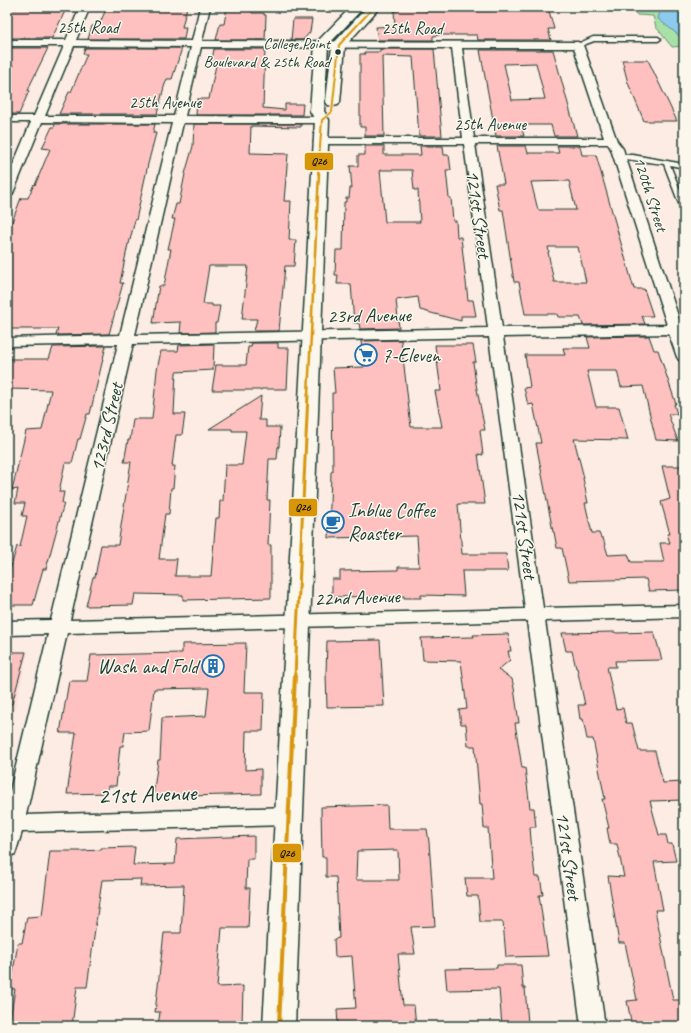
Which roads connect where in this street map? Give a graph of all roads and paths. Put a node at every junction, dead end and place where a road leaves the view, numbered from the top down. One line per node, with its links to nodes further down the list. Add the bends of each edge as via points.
1 (85, 7): 7 (street)
2 (205, 7): 8 (street, 123rd Street)
3 (358, 7): 9 (street)
4 (374, 7): 11 (street)
5 (658, 39): 12 (lane, via 593,39)
6 (7, 43): 7 (street, 25th Road)
7 (70, 43): 8 (street, 25th Road); 14 (street)
8 (197, 44): 9 (street, 25th Road); 15 (street, 123rd Street)
9 (322, 44): 11 (street, 25th Road); 16 (street, via 317,111)
10 (456, 44): 11 (street, 25th Road); 12 (street, 25th Road); 17 (street, 121st Street)
11 (338, 45): 16 (street, via 332,112)
12 (578, 45): 18 (street, 120th Street)
13 (7, 118): 14 (street, 25th Avenue)
14 (38, 118): 15 (street, 25th Avenue); 22 (street)
15 (179, 119): 16 (street, 25th Avenue); 27 (street, 123rd Street)
16 (321, 131): 17 (street, 25th Avenue); 26 (street)
17 (469, 141): 18 (street, 25th Avenue); 25 (street, 121st Street)
18 (611, 141): 19 (street, 120th Street)
19 (620, 156): 20 (lane); 24 (street, 120th Street)
20 (666, 162): 21 (lane); 23 (lane)
21 (684, 166)
22 (7, 192)
23 (684, 209)
24 (679, 329): 25 (street, 23rd Avenue); 29 (street, 120th Street)
25 (496, 332): 26 (street, 23rd Avenue); 31 (street, 121st Street)
26 (312, 336): 27 (street, 23rd Avenue); 32 (street)
27 (127, 339): 28 (street, 23rd Avenue); 33 (street, 123rd Street)
28 (7, 342)
29 (684, 357)
30 (684, 611): 31 (street, 22nd Avenue)
31 (536, 615): 32 (street, 22nd Avenue); 39 (street, 121st Street)
32 (298, 621): 33 (street, 22nd Avenue); 35 (street)
33 (59, 627): 34 (street, 22nd Avenue); 36 (street, 123rd Street)
34 (7, 628)
35 (289, 816): 36 (street, 21st Avenue); 38 (street)
36 (10, 824): 37 (street, 123rd Street)
37 (7, 848)
38 (279, 1026)
39 (593, 1026)

